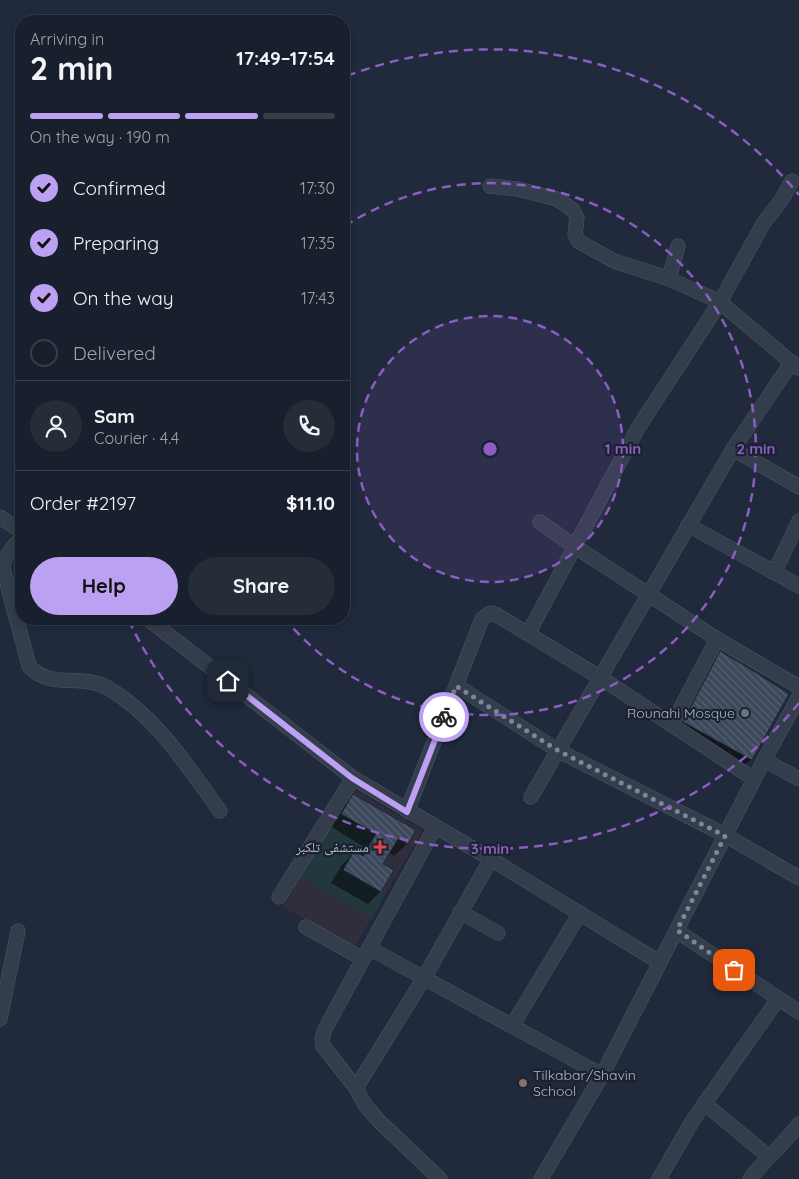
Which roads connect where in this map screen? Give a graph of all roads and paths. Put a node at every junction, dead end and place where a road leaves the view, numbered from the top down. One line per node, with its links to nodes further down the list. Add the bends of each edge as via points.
1 (792, 181): 5 (street, via 763,224)
2 (490, 186): 4 (street, via 557,199 573,210 577,218 575,235 578,241 614,261)
3 (678, 246): 4 (street)
4 (669, 279): 5 (street)
5 (720, 302): 6 (street); 15 (street, via 638,428)
6 (796, 365): 7 (street)
7 (733, 449): 8 (street); 12 (street)
8 (799, 487)
9 (0, 517): 13 (street)
10 (799, 521): 16 (street)
11 (540, 522): 15 (street)
12 (688, 525): 16 (street); 18 (street)
13 (15, 528)
14 (15, 545): 19 (street, via 6,555 3,568)
15 (574, 546): 18 (street); 22 (street)
16 (774, 573): 17 (street)
17 (799, 586)
18 (647, 594): 23 (street); 24 (street)
19 (15, 613)
20 (18, 625): 35 (street, via 29,666 34,671 52,680 101,684 129,704 154,724)
21 (156, 625): 31 (street)
22 (528, 634): 24 (street); 25 (street, via 495,614 484,616)
23 (717, 640): 26 (street); 28 (street)
24 (601, 678): 28 (street); 29 (street)
25 (456, 686): 29 (street); 36 (street)
26 (799, 688)
27 (799, 697): 30 (street)
28 (672, 725): 32 (street)
29 (557, 750): 34 (street); 38 (street)
30 (764, 760): 32 (street); 33 (street)
31 (352, 778): 36 (street); 41 (street)
32 (754, 778): 38 (street)
33 (799, 779)
34 (531, 797)
35 (220, 811)
36 (407, 812): 37 (street)
37 (436, 827): 39 (street); 48 (street)
38 (725, 836): 40 (street); 45 (street)
39 (491, 859): 42 (street); 43 (street)
40 (799, 878)
41 (279, 897)
42 (460, 912): 47 (street); 50 (street)
43 (580, 913): 49 (street); 54 (street)
44 (306, 926): 48 (street)
45 (677, 930): 49 (street); 51 (street)
46 (18, 931): 53 (street)
47 (498, 933)
48 (366, 954): 50 (street); 56 (street, via 322,1038 328,1054)
49 (659, 962): 55 (street)
50 (424, 978): 54 (street); 56 (street)
51 (778, 999): 52 (street); 57 (street)
52 (799, 1012)
53 (0, 1019)
54 (512, 1026): 55 (street)
55 (602, 1074): 61 (street)
56 (356, 1088): 60 (street, via 379,1122)
57 (704, 1103): 59 (street); 62 (street)
58 (799, 1124): 59 (street)
59 (769, 1156): 63 (street)
60 (440, 1179)
61 (541, 1179)
62 (659, 1179)
63 (750, 1179)

